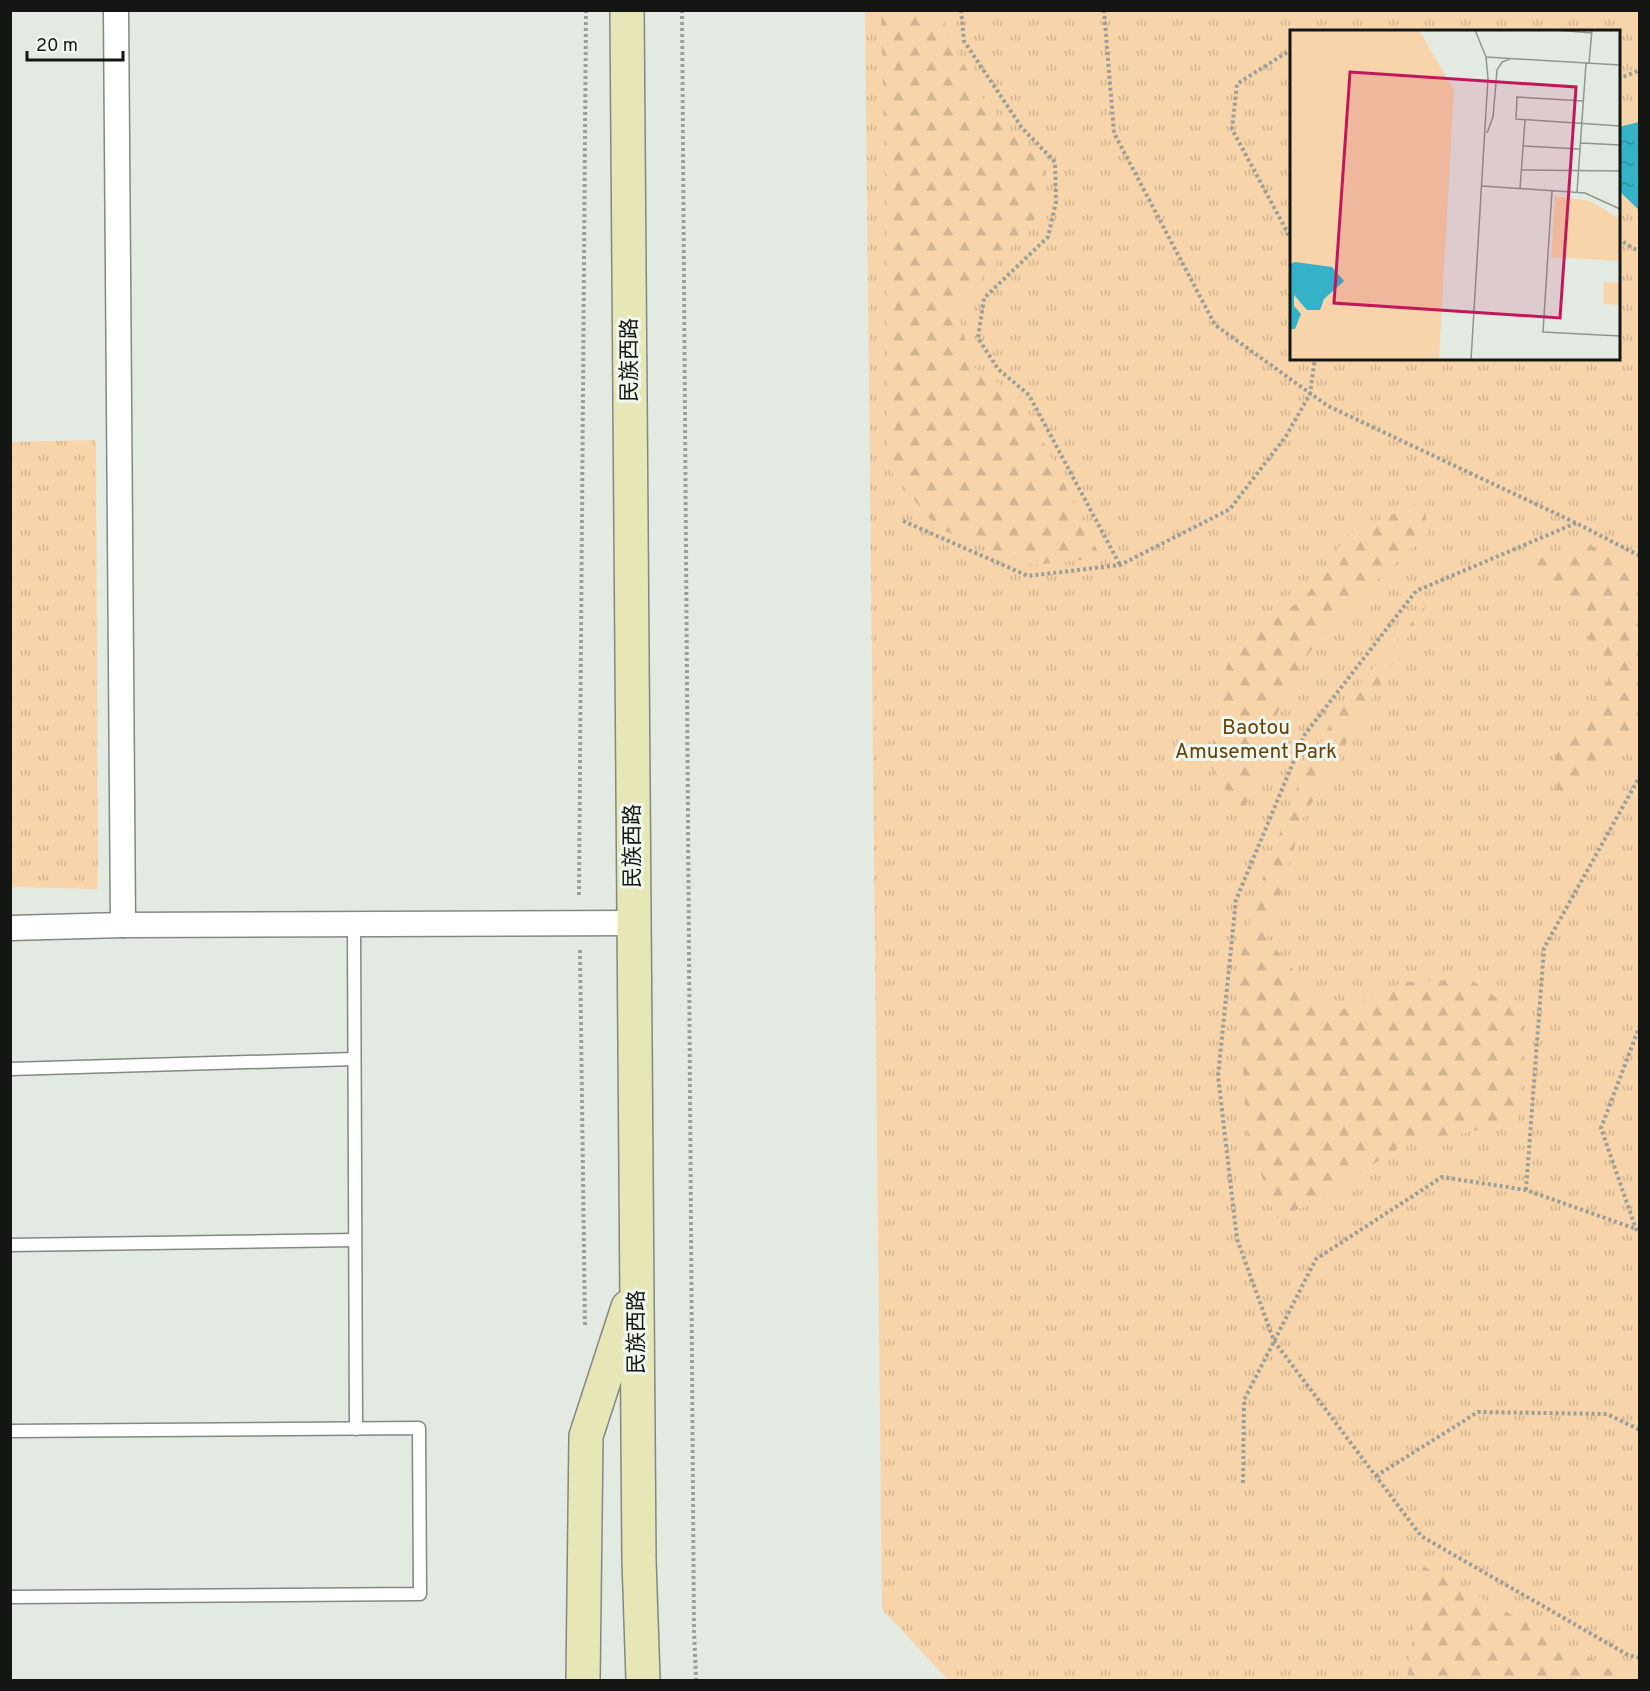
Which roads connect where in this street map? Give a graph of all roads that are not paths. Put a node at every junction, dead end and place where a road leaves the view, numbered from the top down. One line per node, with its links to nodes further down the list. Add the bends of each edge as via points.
1 (116, 10): 4 (street)
2 (627, 10): 3 (main road, 民族西路)
3 (634, 923): 5 (street); 11 (main road, 民族西路)
4 (123, 925): 5 (street); 6 (street)
5 (354, 925): 7 (lane)
6 (10, 928)
7 (354, 1059): 8 (lane); 9 (lane)
8 (10, 1069)
9 (355, 1240): 10 (lane); 12 (lane)
10 (10, 1245)
11 (637, 1280): 15 (main road, via 586,1436); 16 (main road, 民族西路)
12 (356, 1429): 13 (lane); 14 (lane, via 419,1428 420,1594)
13 (10, 1431)
14 (10, 1597)
15 (583, 1680)
16 (643, 1680)

